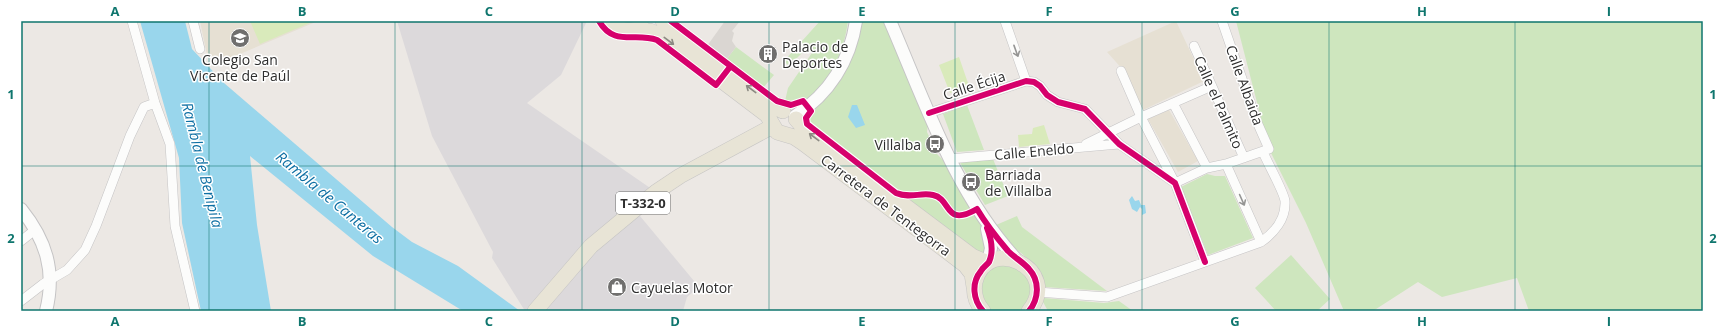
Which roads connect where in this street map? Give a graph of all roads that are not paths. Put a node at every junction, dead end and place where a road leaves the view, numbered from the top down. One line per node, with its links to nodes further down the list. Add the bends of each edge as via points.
1 (132, 21): 18 (street)
2 (193, 21): 13 (street)
3 (608, 21): 11 (main road, via 619,28)
4 (649, 21): 11 (main road)
5 (663, 21): 21 (main road, Carretera de Tentegorra, one-way to 5, via 768,102)
6 (850, 21): 14 (street)
7 (856, 21): 14 (street, via 850,47)
8 (890, 21): 20 (street)
9 (1005, 21): 16 (street, one-way to 16)
10 (1222, 21): 28 (street, Calle Albaida)
11 (633, 30): 23 (main road, one-way to 23, via 650,31 664,37 767,115)
12 (1194, 46): 17 (street, Calle el Palmito)
13 (200, 49)
14 (841, 67): 21 (street, via 824,93)
15 (1121, 71): 22 (street)
16 (1026, 81): 20 (street, Calle Écija); 24 (street, via 1034,82 1047,96 1058,102 1085,109)
17 (1212, 86): 19 (street); 30 (street, Calle el Palmito)
18 (155, 103): 42 (street, via 144,107 134,127 85,250 68,270); 47 (street, via 170,144 175,226)
19 (1173, 103): 22 (street); 32 (street)
20 (930, 113): 29 (street)
21 (791, 115): 23 (main road, via 776,115); 25 (main road, via 797,126 794,131); 41 (main road, Carretera de Tentegorra, one-way to 21, via 975,258 931,226 808,133)
22 (1141, 117): 24 (street); 33 (street)
23 (773, 126): 25 (main road, via 777,132); 48 (main road, T-332-0, via 680,176 656,192 591,246)
24 (1108, 134): 26 (street); 27 (street)
25 (785, 135): 43 (main road, Carretera de Tentegorra, via 803,143 965,265 972,274)
26 (1119, 144): 27 (street, Calle Eneldo); 33 (street)
27 (1079, 147): 29 (street, Calle Eneldo)
28 (1266, 150): 30 (street); 38 (street, Calle Albaida, via 1285,200 1282,220 1272,234)
29 (950, 158): 35 (street, via 958,178)
30 (1244, 158): 31 (street)
31 (1226, 164): 32 (street); 38 (street, one-way to 38)
32 (1207, 168): 33 (street)
33 (1175, 183): 40 (street)
34 (21, 209): 36 (street)
35 (983, 219): 39 (street); 41 (street, via 991,244)
36 (36, 229): 37 (street); 42 (street, via 46,254)
37 (21, 241)
38 (1261, 242): 40 (street)
39 (1018, 261): 41 (main road, via 1002,258); 44 (main road, via 1032,273)
40 (1205, 262): 44 (street, via 1107,297)
41 (988, 263): 43 (main road, via 979,273)
42 (50, 280): 45 (street); 46 (street)
43 (974, 287): 49 (main road); 50 (main road, Carretera de Tentegorra, via 976,299)
44 (1037, 292): 51 (main road)
45 (21, 301)
46 (46, 311)
47 (195, 311)
48 (536, 311)
49 (972, 311)
50 (983, 311)
51 (1029, 311)

